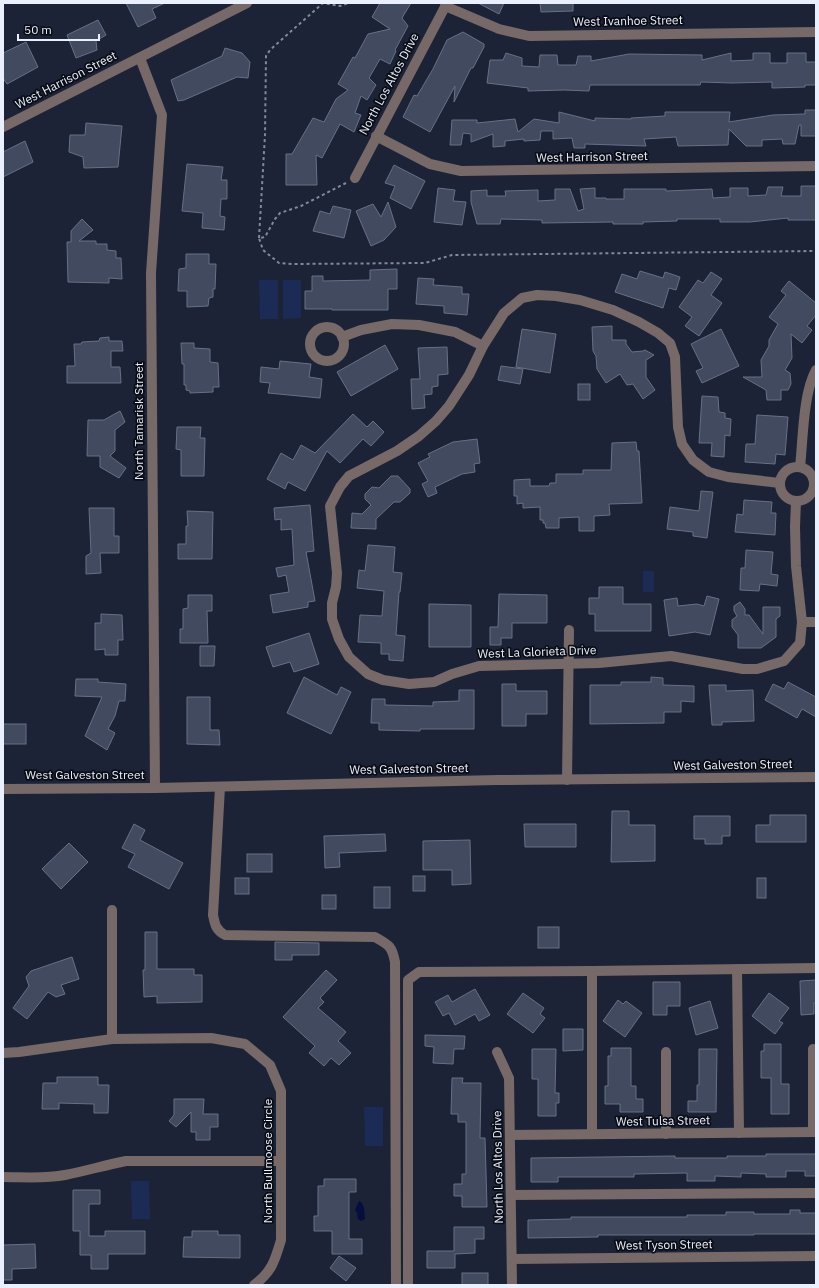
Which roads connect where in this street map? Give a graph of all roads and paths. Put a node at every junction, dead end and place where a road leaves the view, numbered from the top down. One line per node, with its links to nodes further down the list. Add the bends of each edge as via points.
1 (248, 3): 5 (street, West Harrison Street)
2 (348, 3): 10 (path, via 340,6 323,3 266,56 265,135)
3 (446, 4): 4 (street, West Ivanhoe Street, via 498,29 528,36); 7 (street, North Los Altos Drive)
4 (816, 32)
5 (140, 58): 6 (street, West Harrison Street); 26 (street, North Tamarisk Street, via 162,115 151,273)
6 (3, 126)
7 (376, 136): 8 (street, West Harrison Street, via 430,164 461,172); 9 (street, North Los Altos Drive)
8 (816, 166)
9 (356, 178): 10 (path, via 301,206 280,213 265,237)
10 (259, 238): 11 (path, via 262,250 279,263 293,264 425,263 452,255)
11 (816, 251)
12 (342, 337): 13 (street, via 392,324 418,325 456,332)
13 (483, 346): 17 (street, West La Glorieta Drive, via 504,313 522,298 537,295 556,296 613,310 658,333 670,343 675,357 678,427 682,444 693,460 709,472 728,477); 22 (street, West La Glorieta Drive, via 469,375 436,422 397,451 349,476 340,487 330,506 336,573 332,619 349,657 368,674 383,680 409,684 434,682 479,666)
14 (816, 370): 15 (street, via 806,402)
15 (800, 467): 16 (street, via 811,474); 17 (street, via 786,471)
16 (815, 482): 18 (street, via 810,496)
17 (780, 483): 18 (street, via 784,496)
18 (796, 501): 19 (street, West La Glorieta Drive, via 796,566)
19 (802, 622): 20 (street); 22 (street, West La Glorieta Drive, via 800,643 784,661 757,669 742,670 671,656 599,663)
20 (816, 622)
21 (568, 630): 22 (street)
22 (568, 663): 24 (street)
23 (816, 777): 24 (street, West Galveston Street)
24 (567, 780): 25 (street, West Galveston Street)
25 (220, 787): 26 (street, West Galveston Street); 49 (street, via 213,915 218,931 225,935 375,937 390,946 393,953)
26 (155, 788): 27 (street, West Galveston Street)
27 (3, 789)
28 (112, 910): 32 (street)
29 (816, 968): 30 (street)
30 (737, 969): 31 (street); 38 (street)
31 (592, 972): 39 (street); 50 (street, via 418,972 408,980)
32 (112, 1039): 36 (street, North Bullmoose Circle); 42 (street, North Bullmoose Circle, via 211,1038 245,1044 270,1065 281,1091)
33 (813, 1049): 37 (street)
34 (497, 1052): 41 (street, North Los Altos Drive, via 509,1078)
35 (666, 1052): 40 (street)
36 (3, 1053)
37 (815, 1132): 38 (street, West Tulsa Street)
38 (739, 1133): 40 (street, West Tulsa Street)
39 (592, 1134): 40 (street, West Tulsa Street); 41 (street, West Tulsa Street)
40 (666, 1134)
41 (510, 1135): 45 (street, North Los Altos Drive)
42 (281, 1161): 43 (street, via 126,1161 54,1176); 48 (street, North Bullmoose Circle, via 281,1240 266,1276)
43 (3, 1177)
44 (816, 1193): 45 (street)
45 (511, 1195): 47 (street, North Los Altos Drive)
46 (816, 1256): 47 (street, West Tyson Street)
47 (512, 1259): 51 (street, North Los Altos Drive)
48 (254, 1285)
49 (396, 1285)
50 (408, 1285)
51 (512, 1285)

